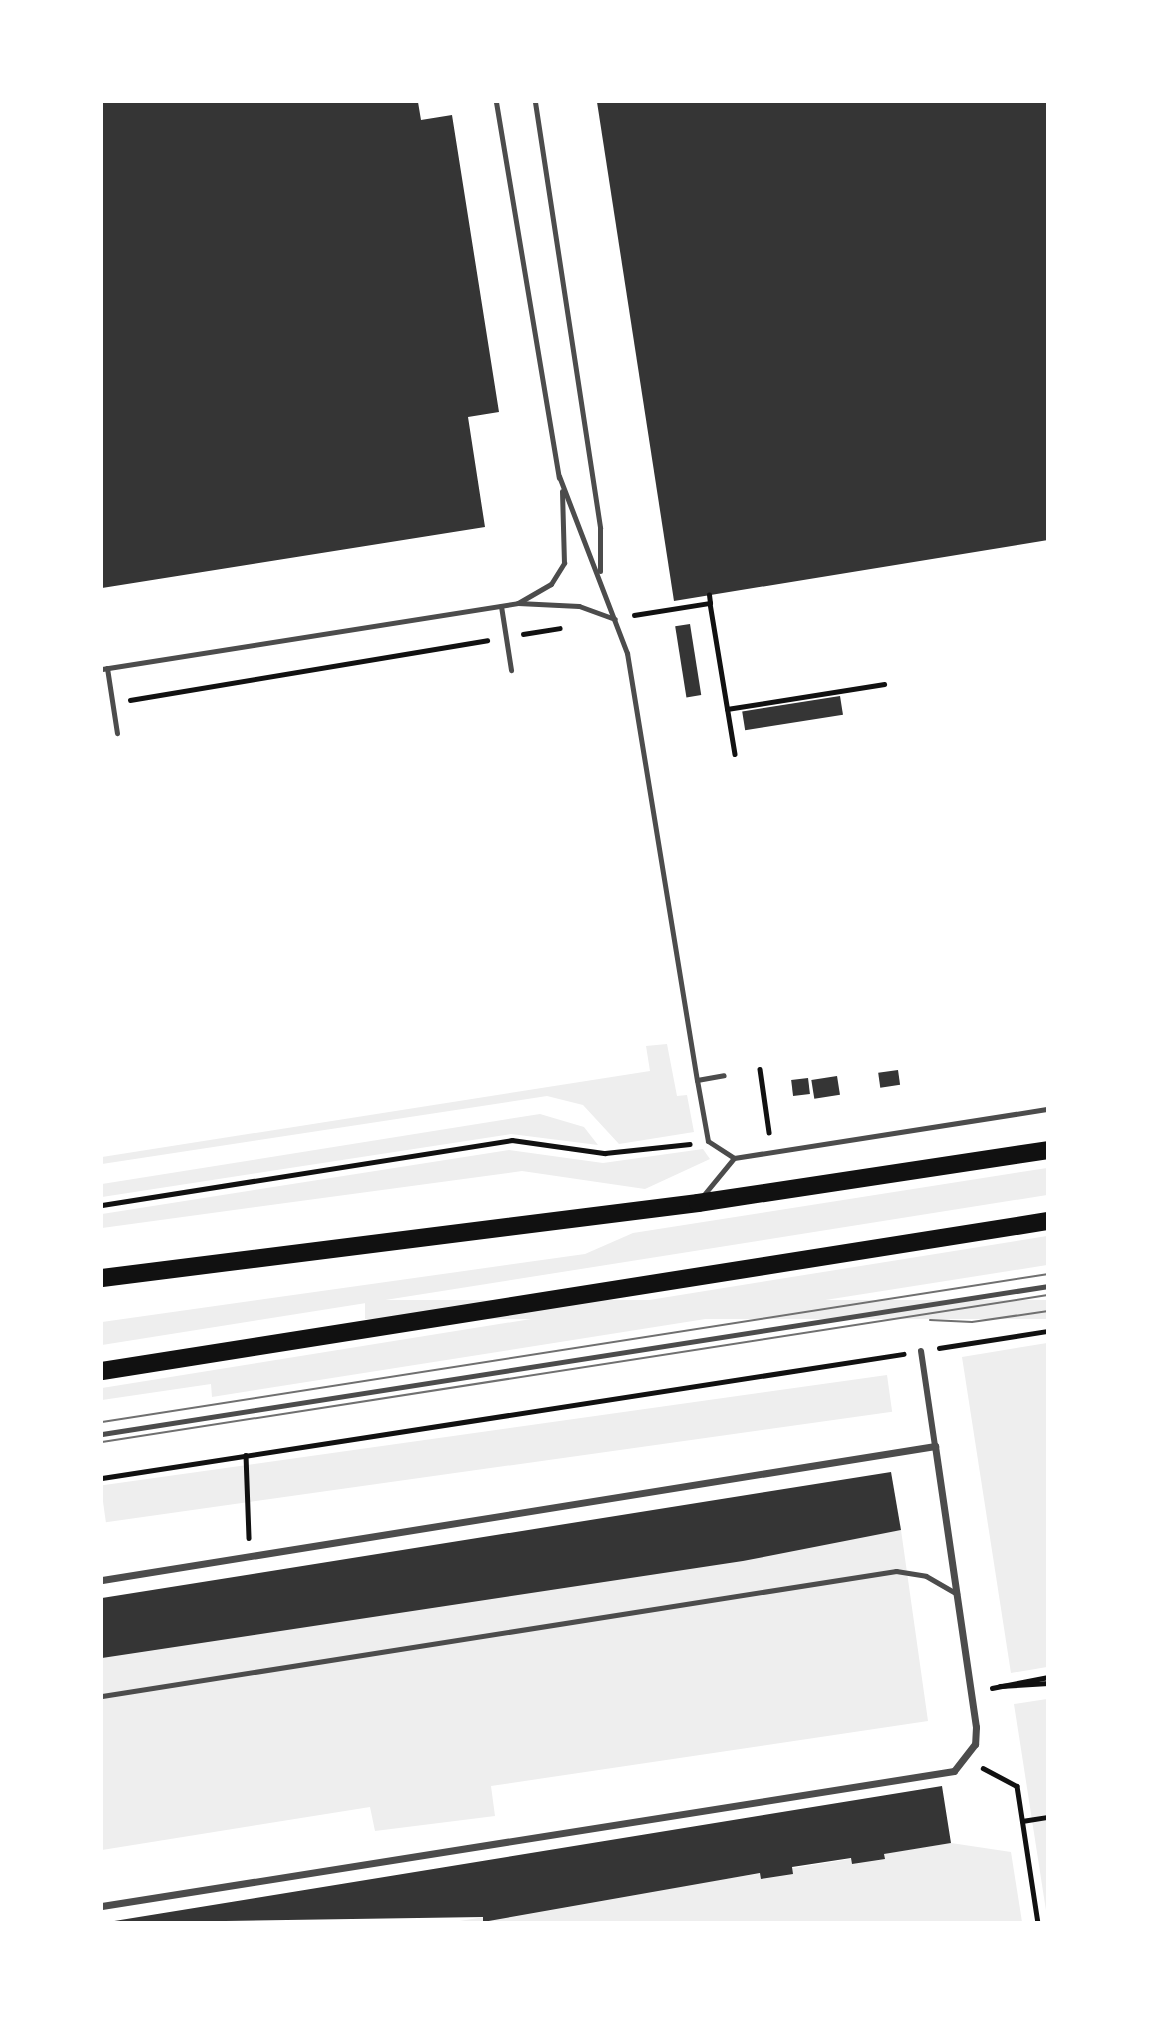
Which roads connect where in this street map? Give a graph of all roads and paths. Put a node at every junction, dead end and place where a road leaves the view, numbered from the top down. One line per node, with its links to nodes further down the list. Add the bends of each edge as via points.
1 (496, 102): 3 (lane)
2 (535, 102): 4 (lane, via 600,528)
3 (559, 476): 4 (lane); 6 (lane, via 567,519 564,563 551,584)
4 (600, 574): 9 (lane)
5 (709, 595): 7 (path)
6 (518, 603): 8 (lane); 9 (lane, via 591,608)
7 (710, 603): 9 (path); 15 (path)
8 (501, 606): 10 (lane); 11 (lane)
9 (615, 618): 10 (path); 20 (lane, via 634,683)
10 (505, 637): 12 (lane); 14 (path)
11 (104, 669): 14 (lane)
12 (512, 670)
13 (884, 684): 15 (path)
14 (113, 703): 16 (lane)
15 (727, 709): 17 (path)
16 (117, 733)
17 (735, 754)
18 (760, 1069): 23 (path)
19 (724, 1075): 20 (lane)
20 (697, 1080): 25 (lane)
21 (1048, 1109): 27 (lane)
22 (782, 1130): 23 (path)
23 (769, 1132): 24 (path)
24 (757, 1134)
25 (708, 1141): 27 (lane); 29 (path, via 613,1154 512,1140)
26 (1048, 1150): 28 (main road)
27 (734, 1158): 28 (lane)
28 (698, 1203): 31 (main road)
29 (102, 1206)
30 (1048, 1221): 35 (main road)
31 (102, 1278)
32 (1048, 1286): 36 (lane)
33 (1048, 1331): 34 (path)
34 (921, 1351): 37 (street); 38 (path)
35 (102, 1371)
36 (102, 1434)
37 (935, 1446): 40 (street); 42 (street)
38 (246, 1455): 39 (path); 40 (path, via 252,1514)
39 (102, 1478)
40 (246, 1556): 41 (street)
41 (102, 1580)
42 (957, 1594): 47 (lane, via 926,1576 896,1571); 48 (street, via 976,1727)
43 (1048, 1677): 44 (path)
44 (1009, 1680)
45 (1048, 1683): 46 (path)
46 (1000, 1686)
47 (102, 1696)
48 (967, 1760): 50 (path, via 1017,1786); 51 (street, via 954,1771)
49 (1048, 1817): 50 (path)
50 (1022, 1821): 52 (path)
51 (102, 1906)
52 (1038, 1923)

